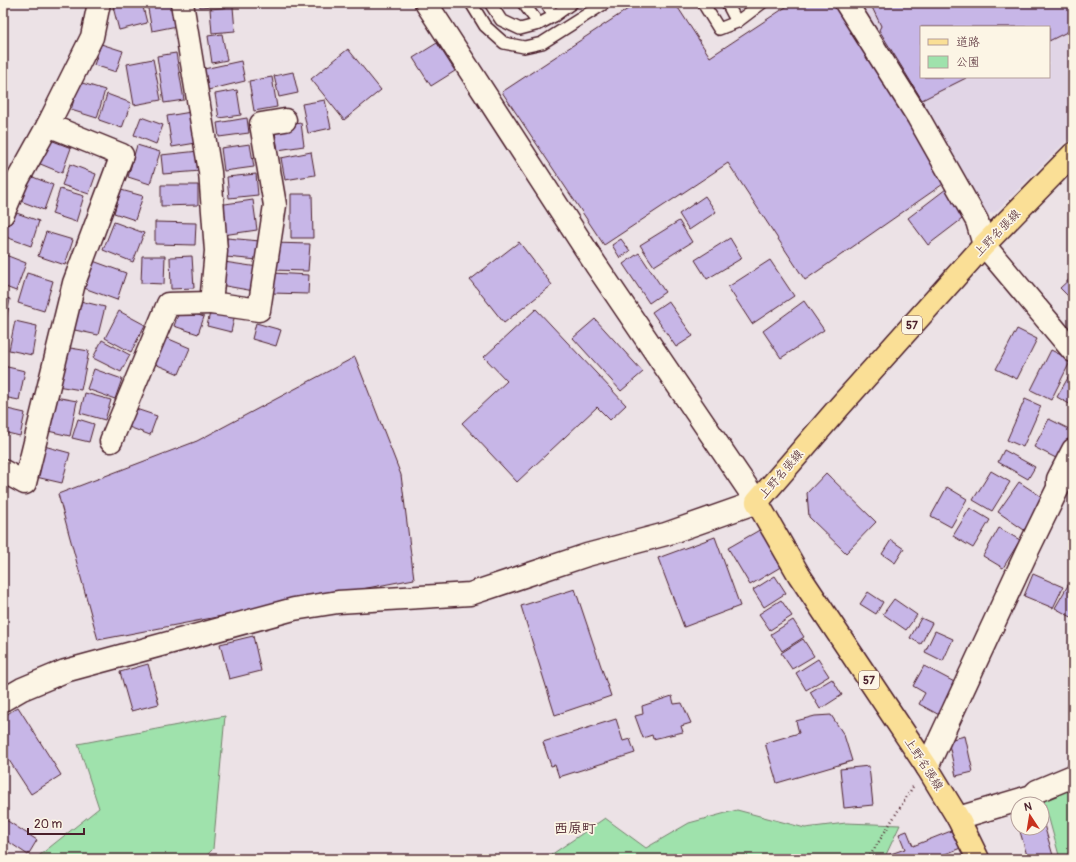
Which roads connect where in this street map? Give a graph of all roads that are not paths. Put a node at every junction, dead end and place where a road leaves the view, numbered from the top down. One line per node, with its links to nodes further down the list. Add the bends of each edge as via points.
1 (99, 3): 18 (street, via 92,37)
2 (182, 3): 22 (street, via 210,172 216,251)
3 (426, 3): 27 (street, via 596,265)
4 (470, 3): 9 (lane, via 485,26 504,43 524,47 542,43)
5 (490, 3): 16 (lane, via 501,20 509,25 520,29)
6 (523, 3): 16 (lane)
7 (546, 3): 14 (lane)
8 (572, 3): 14 (lane)
9 (605, 3)
10 (703, 3): 15 (lane, via 719,29)
11 (726, 3): 15 (lane)
12 (762, 3): 15 (lane)
13 (846, 3): 21 (street, via 918,117 977,221)
14 (554, 16): 16 (lane)
15 (737, 22)
16 (538, 24)
17 (285, 120): 22 (street, via 261,124 275,205 260,310)
18 (48, 124): 20 (street, via 17,181); 26 (street, via 122,155 74,283 25,483)
19 (1073, 154): 21 (main road, 上野名張線 / 57)
20 (3, 214)
21 (984, 245): 23 (street); 27 (main road, 上野名張線 / 57)
22 (211, 303): 24 (street, via 168,304)
23 (1073, 351)
24 (111, 441)
25 (1073, 450): 29 (street, via 1058,479 1058,488)
26 (3, 470)
27 (757, 502): 28 (street, via 666,534 587,555 470,594 338,602 294,609 65,671 22,688); 29 (main road, 上野名張線 / 57, via 799,574)
28 (3, 700)
29 (927, 766): 31 (main road, 上野名張線 / 57)
30 (1073, 776): 31 (street, via 1037,791 1032,796)
31 (958, 818): 32 (main road, 上野名張線 / 57)
32 (978, 858)

